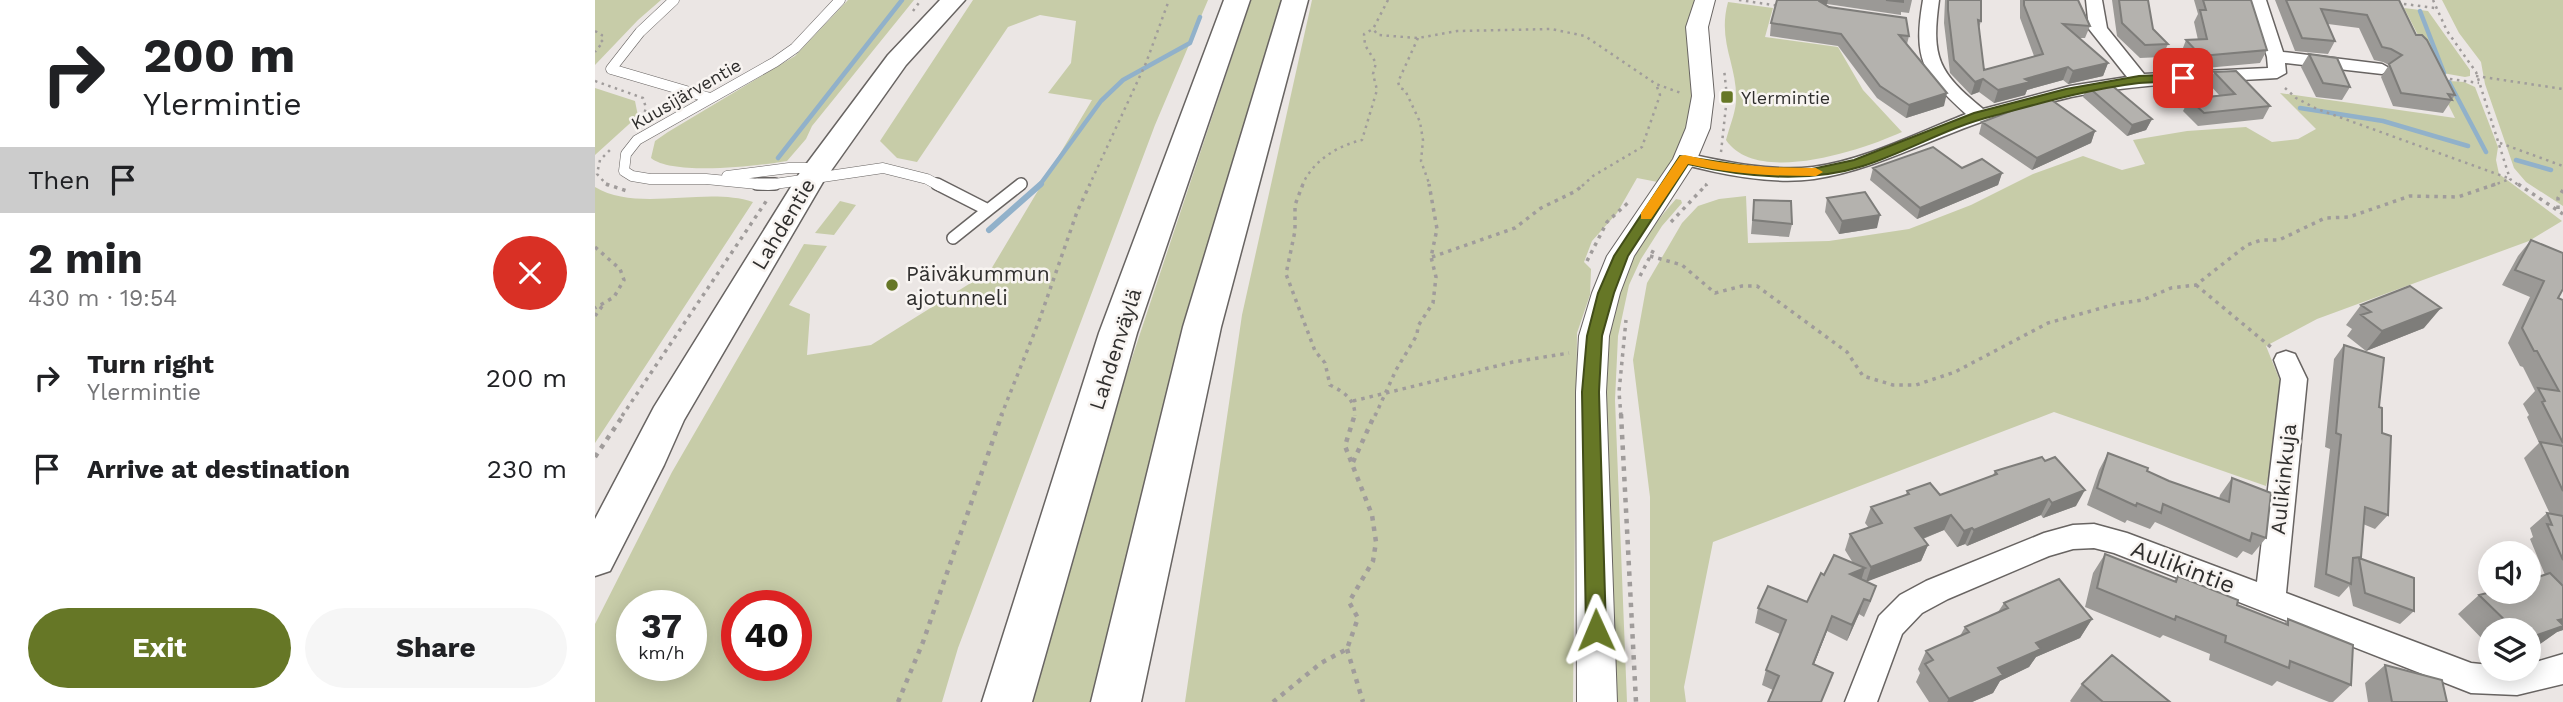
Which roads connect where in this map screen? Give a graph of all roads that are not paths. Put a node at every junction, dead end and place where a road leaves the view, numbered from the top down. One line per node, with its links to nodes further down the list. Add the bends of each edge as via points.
1 (674, 0): 15 (lane, via 640,32 611,69)
2 (840, 0): 15 (lane, Kuusijärventie, via 795,48)
3 (1237, 0): 27 (highway, Lahdenväylä, via 1118,333)
4 (1295, 0): 28 (highway, via 1202,327)
5 (1705, 0): 17 (street, via 1697,27 1702,101 1698,128)
6 (1931, 0): 11 (street)
7 (2094, 0): 14 (street, via 2098,29)
8 (2258, 0): 13 (street)
9 (952, 2): 18 (main road, Lahdentie, via 935,36)
10 (1906, 23): 11 (street)
11 (1928, 26): 16 (street, via 1931,64)
12 (2382, 69): 13 (street)
13 (2279, 73): 14 (street)
14 (2139, 80): 16 (street)
15 (710, 98): 19 (lane, Kuusijärventie, via 637,140 626,154 624,171 650,179)
16 (1979, 116): 17 (street, via 1837,168 1784,173)
17 (1685, 159): 29 (street, via 1621,256 1606,293 1594,348)
18 (822, 174): 19 (lane, Kuusijärventie); 19 (lane, Kuusijärventie, via 768,185); 21 (lane, via 883,168 927,179); 24 (main road, Lahdentie, via 681,415 645,464)
19 (706, 179)
20 (1021, 184): 21 (lane)
21 (988, 209): 22 (lane)
22 (953, 238)
23 (2286, 360): 25 (street, Aulikinkuja, via 2294,379)
24 (595, 558)
25 (2270, 599): 26 (street, Aulikintie, via 2471,678 2525,682); 30 (street, Aulikintie, via 2117,542 2073,537 2032,550 1911,604 1890,626)
26 (2563, 669)
27 (1007, 702)
28 (1117, 702)
29 (1597, 702)
30 (1861, 702)

